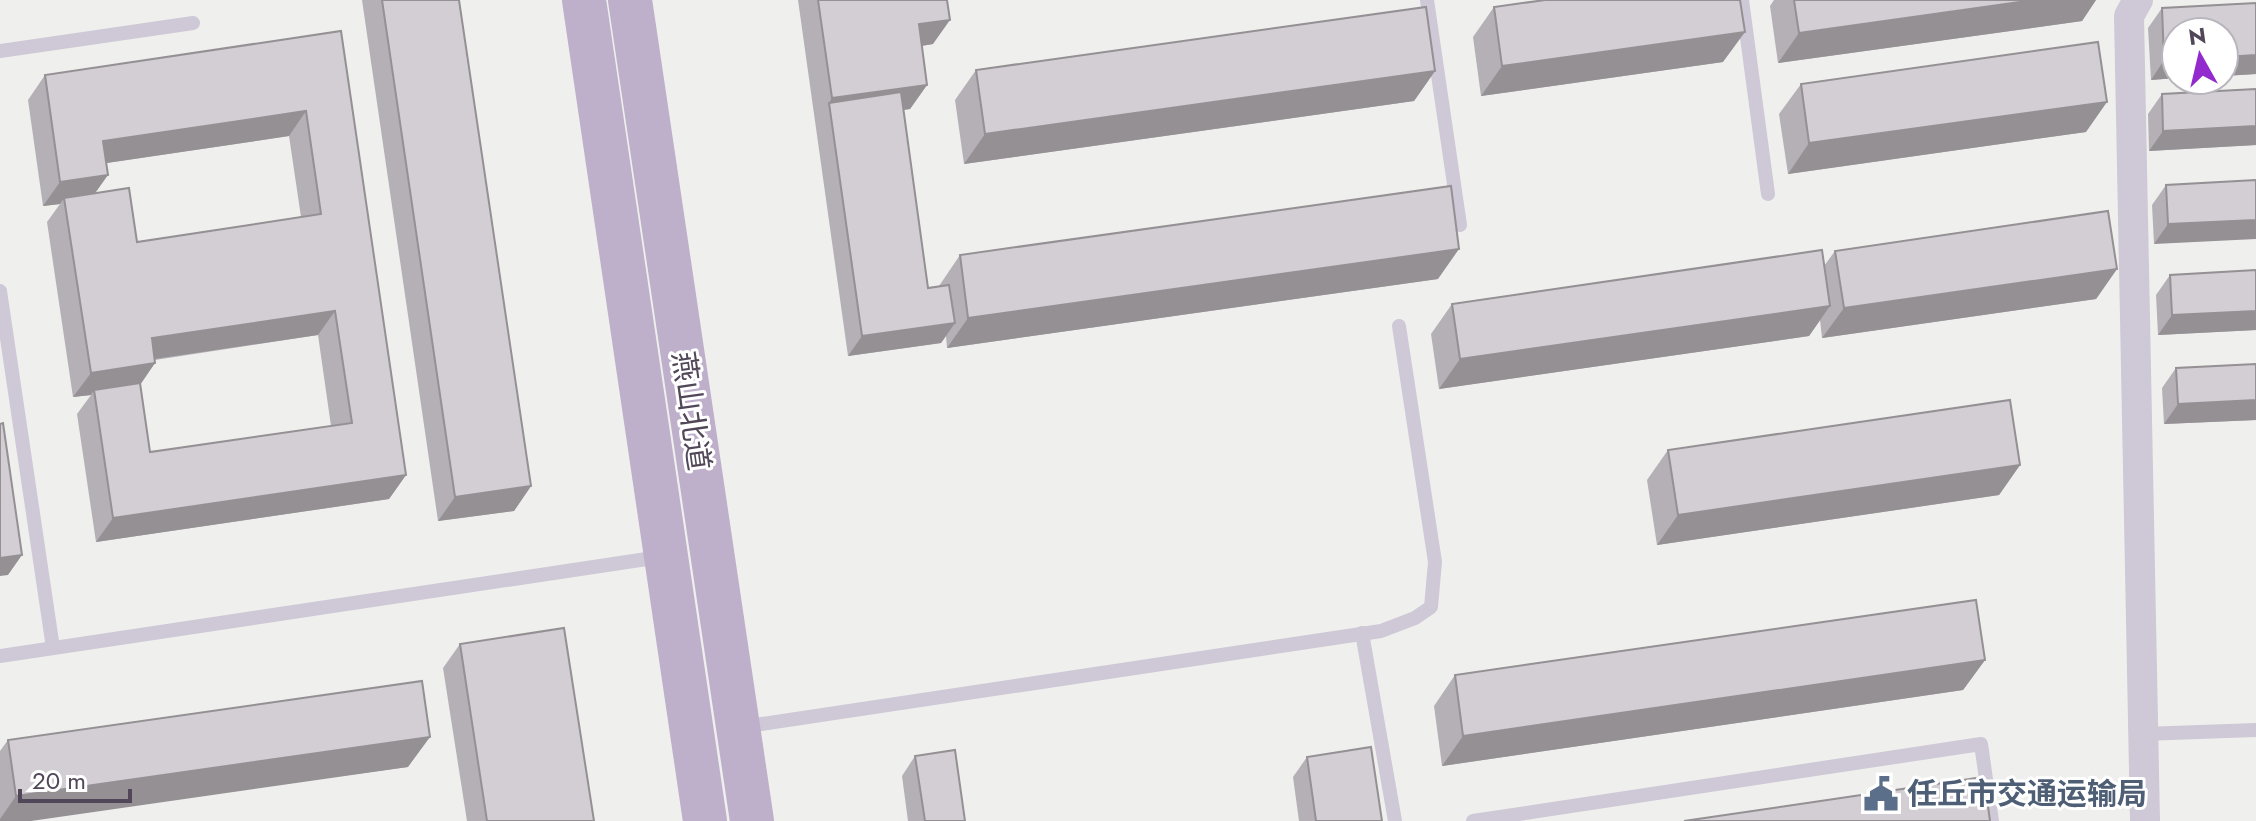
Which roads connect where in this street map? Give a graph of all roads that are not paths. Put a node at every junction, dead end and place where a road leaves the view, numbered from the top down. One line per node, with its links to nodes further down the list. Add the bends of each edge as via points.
1 (584, 0): 12 (main road, 燕山北道)
2 (630, 0): 16 (main road, 燕山北道)
3 (1427, 0): 9 (lane)
4 (1742, 0): 8 (lane)
5 (2142, 10): 18 (street)
6 (193, 23): 7 (lane)
7 (0, 51)
8 (1768, 194)
9 (1460, 225)
10 (0, 291): 14 (lane)
11 (1399, 326): 13 (lane, via 1435,562 1431,607 1381,631)
12 (666, 556): 14 (lane); 19 (main road, 燕山北道)
13 (1362, 633): 16 (lane); 21 (lane)
14 (53, 648): 15 (lane)
15 (0, 656)
16 (738, 727): 20 (main road, 燕山北道)
17 (2256, 730): 18 (lane)
18 (2143, 734): 24 (street)
19 (705, 821)
20 (752, 821)
21 (1395, 821)
22 (1473, 821): 23 (lane, via 1981,744)
23 (1992, 821)
24 (2145, 821)

